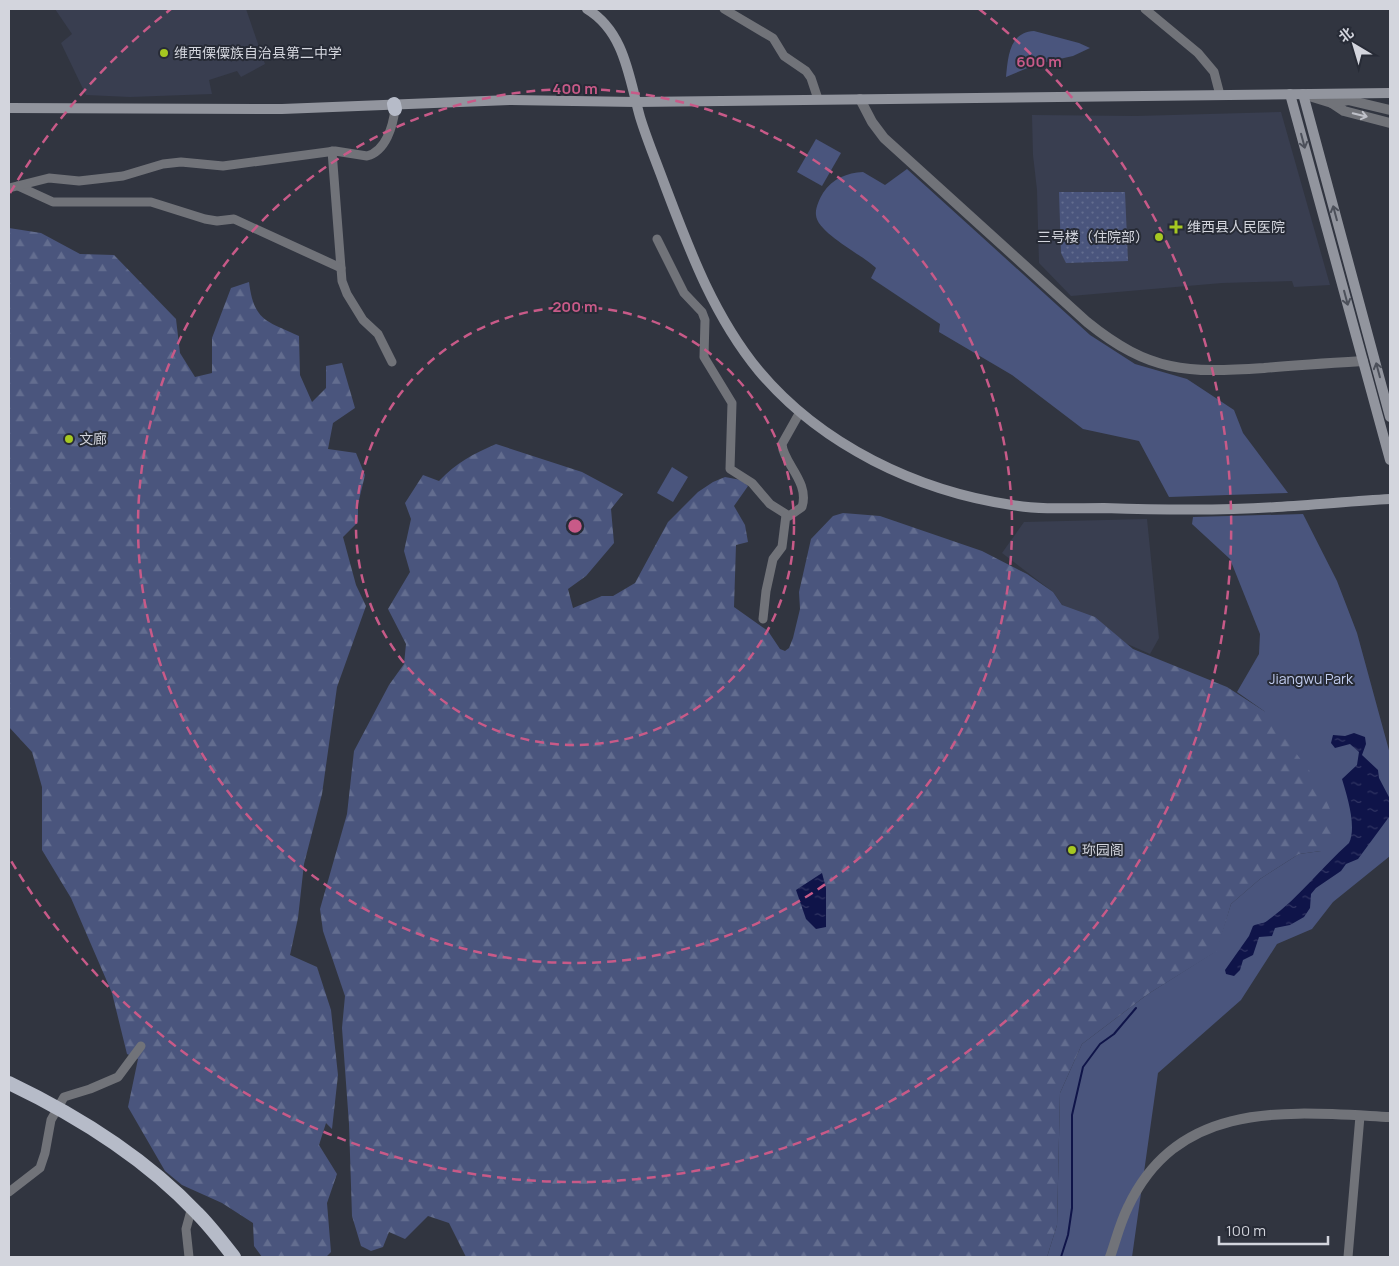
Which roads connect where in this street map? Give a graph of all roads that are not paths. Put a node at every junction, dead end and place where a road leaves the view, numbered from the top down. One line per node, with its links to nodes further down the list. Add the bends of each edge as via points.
1 (587, 9): 10 (main road, via 601,19 616,41 630,72)
2 (724, 9): 9 (street, via 773,38 784,56 806,71)
3 (1145, 9): 5 (street, via 1198,53 1214,72)
4 (1390, 93): 7 (main road)
5 (1220, 94): 6 (main road); 8 (main road)
6 (1290, 94): 7 (main road); 21 (main road, one-way to 21)
7 (1303, 94): 11 (street); 24 (main road, one-way to 7)
8 (860, 98): 9 (main road); 21 (street, via 884,138 1087,322 1135,355 1167,366 1207,371)
9 (818, 99): 10 (main road)
10 (636, 102): 12 (main road, via 611,106); 23 (main road, via 690,252 714,302 758,369)
11 (1332, 104): 14 (street, via 1348,100); 16 (street, one-way to 16, via 1344,111)
12 (394, 106): 13 (main road); 15 (main road, via 282,114); 17 (street, via 393,126 372,155)
13 (9, 108)
14 (1390, 110)
15 (9, 114)
16 (1390, 123)
17 (332, 151): 18 (street, via 223,166 172,163 123,176 80,181 48,178); 20 (street)
18 (13, 187): 20 (street, via 53,202 151,202 205,219 234,219)
19 (657, 239): 27 (street, via 684,293 702,312 705,320 704,357 732,403 730,469 752,483 770,504)
20 (341, 268): 22 (street, via 347,294 363,320 378,334)
21 (1363, 361): 25 (main road)
22 (392, 362)
23 (800, 412): 26 (main road, via 842,442 904,474 950,491 1009,505 1275,508); 27 (street, via 782,444 785,456 798,476 804,502 794,514)
24 (1390, 417)
25 (1390, 460)
26 (1390, 499)
27 (786, 515): 28 (street, via 782,548 773,560 766,591)
28 (764, 619)
29 (141, 1046): 33 (street, via 118,1078 64,1097 51,1120 40,1168)
30 (9, 1083): 34 (highway, via 94,1129 128,1152)
31 (1360, 1116): 32 (street); 37 (street, via 1260,1114 1230,1120 1193,1135 1166,1154 1141,1185 1128,1206); 38 (street)
32 (1390, 1117)
33 (9, 1192)
34 (192, 1207): 35 (street, via 186,1229); 36 (highway)
35 (189, 1257)
36 (234, 1257)
37 (1110, 1257)
38 (1348, 1257)

